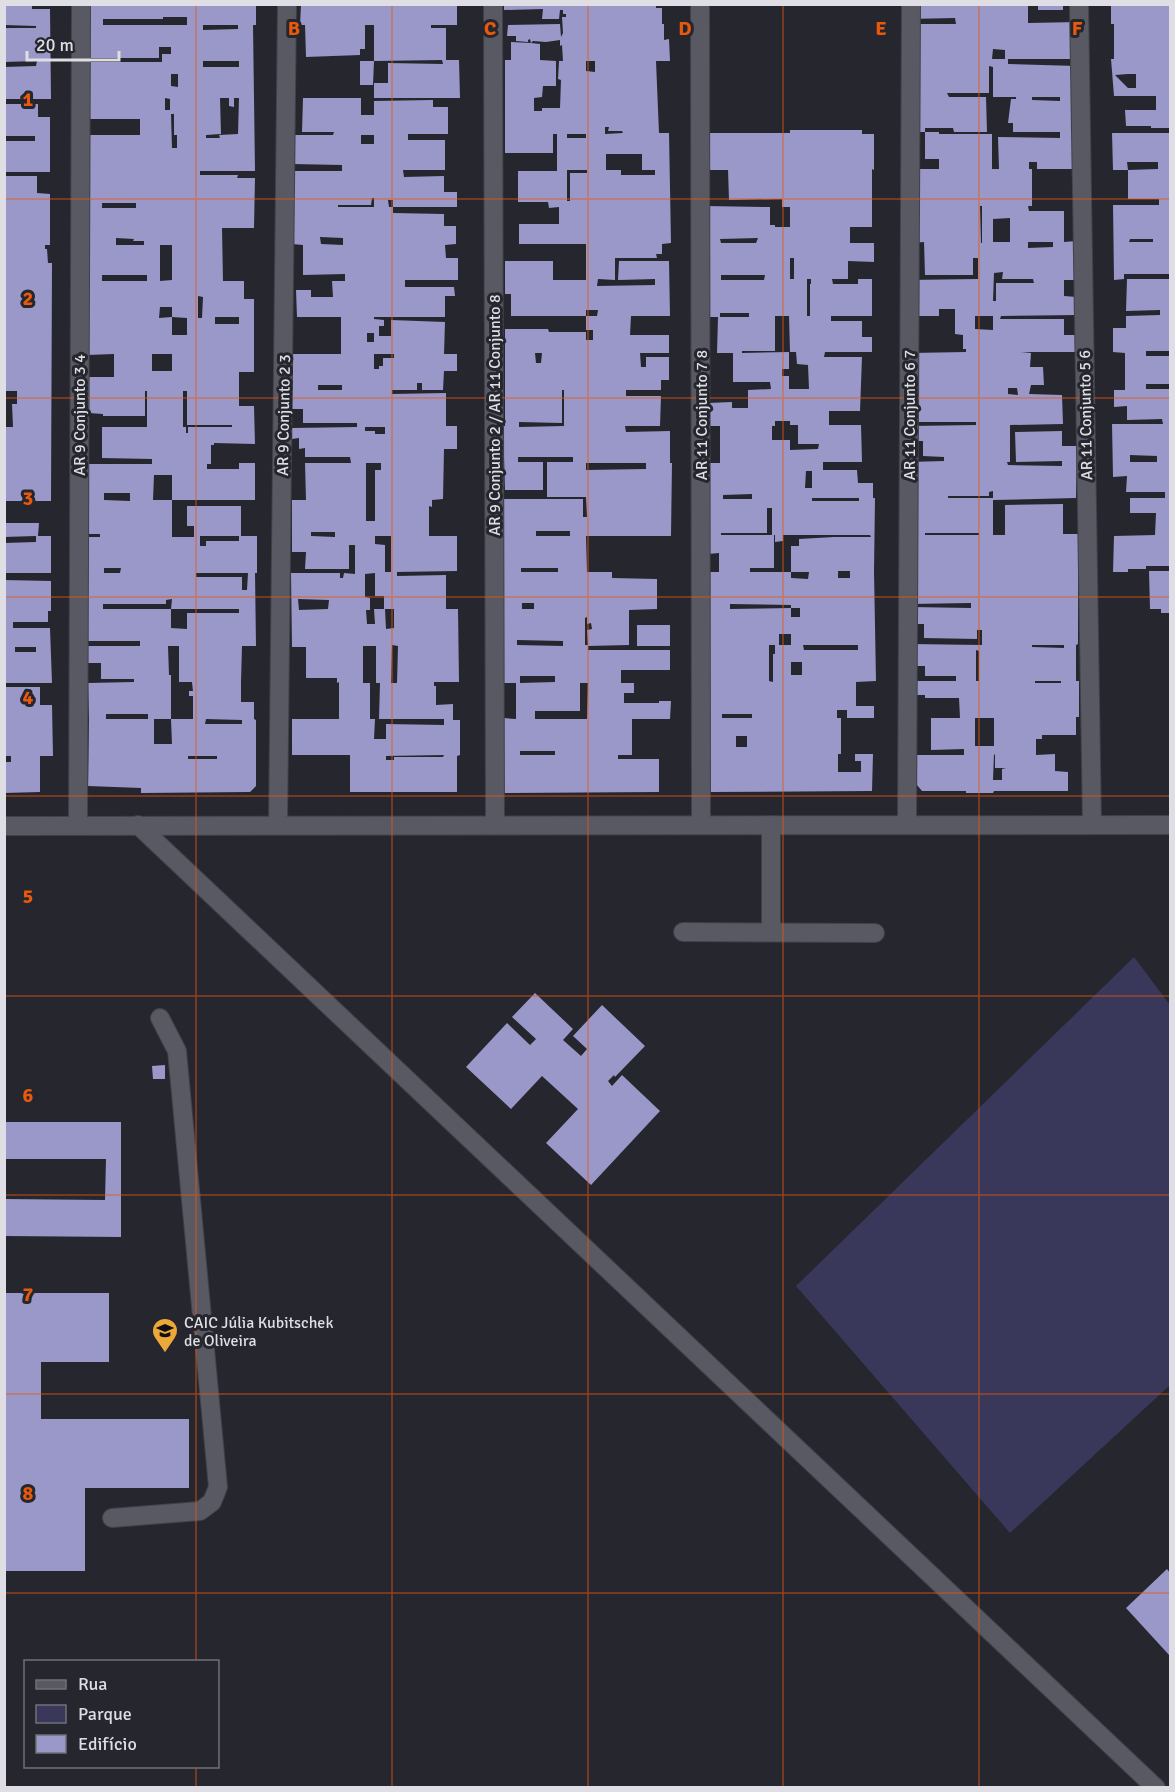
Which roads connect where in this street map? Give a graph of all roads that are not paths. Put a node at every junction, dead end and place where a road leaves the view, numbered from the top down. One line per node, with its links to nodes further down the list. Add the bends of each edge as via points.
1 (81, 4): 16 (street, AR 9 Conjunto 3 4)
2 (287, 4): 8 (street, AR 9 Conjunto 2 3)
3 (493, 4): 9 (street, AR 9 Conjunto 2 / AR 11 Conjunto 8)
4 (700, 4): 10 (street, AR 11 Conjunto 7 8)
5 (911, 4): 12 (street, AR 11 Conjunto 6 7)
6 (1079, 4): 13 (street, AR 11 Conjunto 5 6)
7 (138, 825): 8 (street); 16 (street); 22 (street)
8 (278, 825): 9 (street)
9 (495, 825): 10 (street)
10 (701, 825): 11 (street)
11 (771, 825): 12 (street); 18 (street)
12 (907, 825): 13 (street)
13 (1092, 825): 14 (street)
14 (1170, 825)
15 (4, 826): 16 (street)
16 (78, 826)
17 (683, 932): 18 (street)
18 (771, 932): 19 (street)
19 (875, 933)
20 (160, 1018): 21 (street, via 177,1051 218,1487 212,1502 200,1511)
21 (112, 1518)
22 (1156, 1788)

